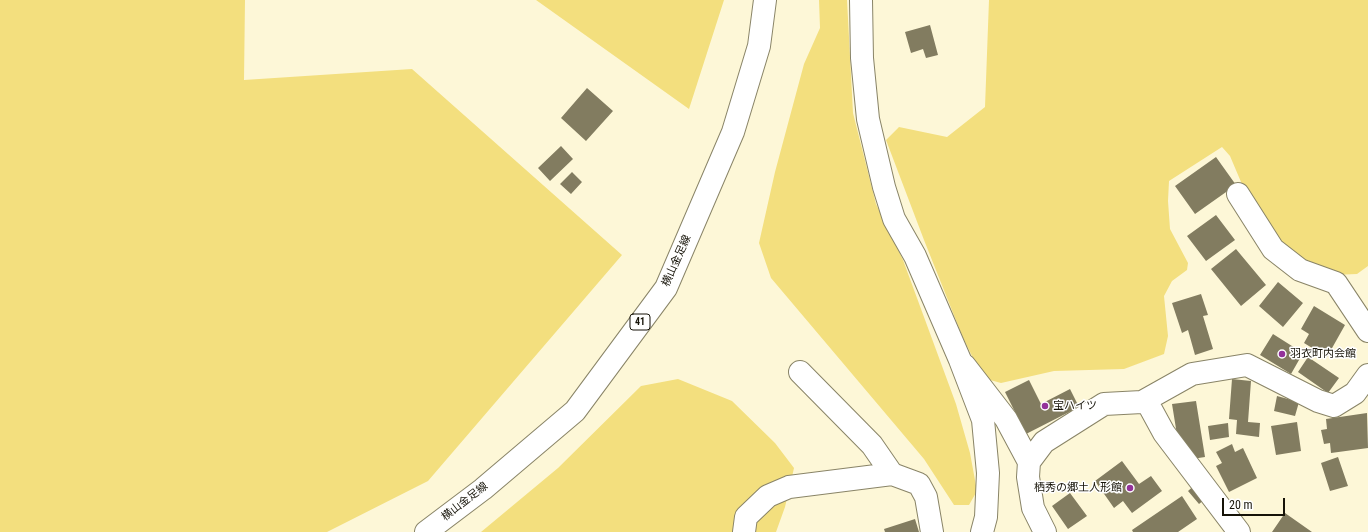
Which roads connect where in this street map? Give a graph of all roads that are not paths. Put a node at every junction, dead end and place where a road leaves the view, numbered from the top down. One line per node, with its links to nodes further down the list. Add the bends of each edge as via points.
1 (765, 0): 11 (street, 横山金足線 / 41, via 759,46 733,132 666,288 575,411 483,489)
2 (861, 0): 5 (street, via 862,58 868,119 884,187 894,219 915,256)
3 (1238, 194): 4 (street, via 1273,249 1300,270 1336,283)
4 (1368, 331)
5 (960, 360): 9 (street, via 1006,419); 14 (street, via 983,420 988,473 986,517)
6 (800, 372): 10 (street, via 872,445)
7 (1368, 375): 8 (street, via 1355,393 1334,406 1318,401 1247,365 1192,374)
8 (1146, 400): 9 (street, via 1104,404 1044,442); 16 (street, via 1164,433)
9 (1029, 462): 15 (street, via 1028,477 1033,508)
10 (892, 474): 12 (street, via 789,487 768,496 746,517); 13 (street, via 919,484 926,497)
11 (426, 532)
12 (744, 532)
13 (932, 532)
14 (982, 532)
15 (1045, 532)
16 (1239, 532)

